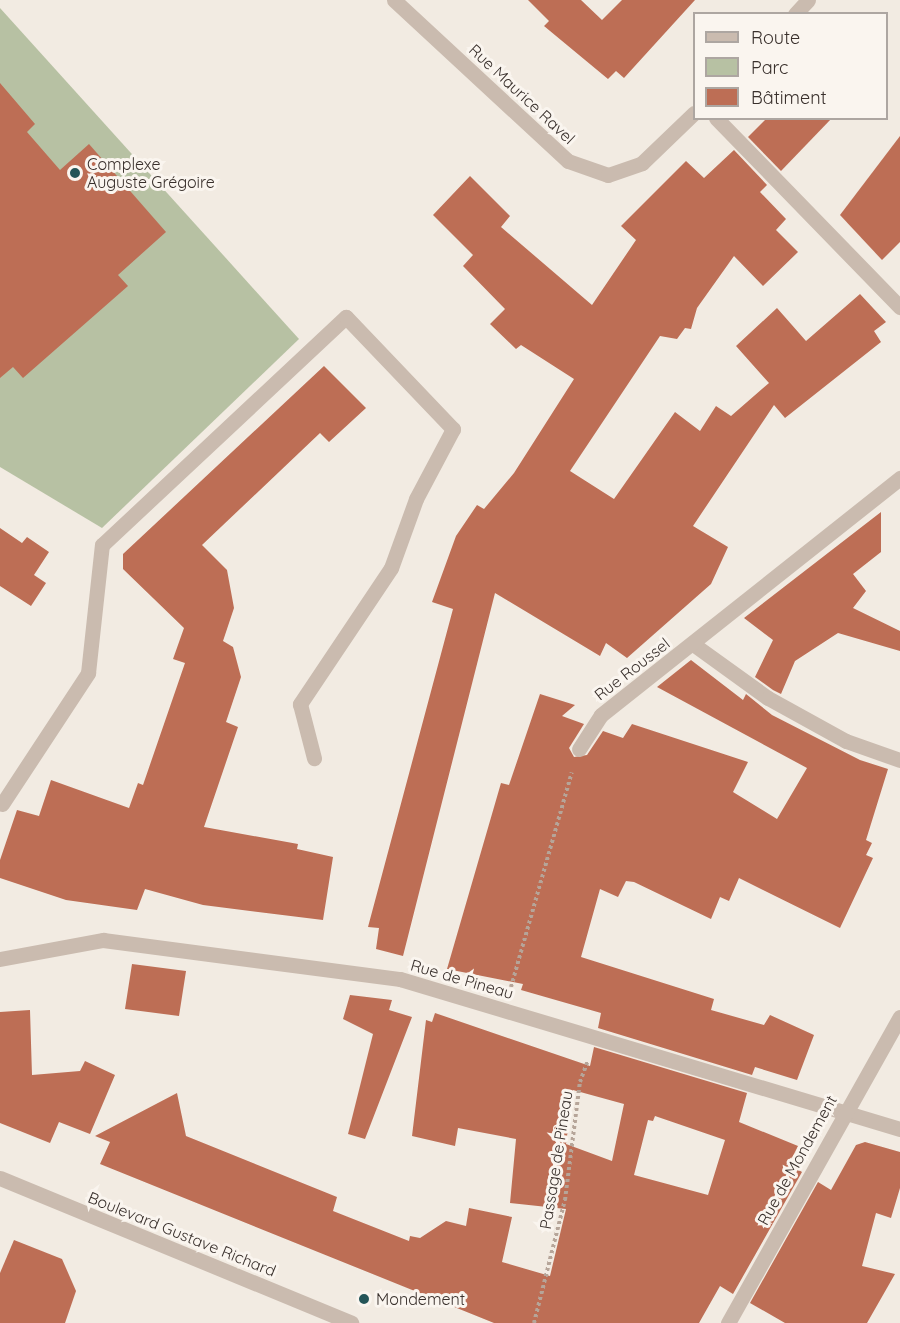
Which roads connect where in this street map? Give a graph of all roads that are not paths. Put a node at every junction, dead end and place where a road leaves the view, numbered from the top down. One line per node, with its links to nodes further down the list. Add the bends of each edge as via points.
1 (394, 0): 4 (street, Rue Maurice Ravel, via 568,161 608,175 642,163)
2 (808, 0): 3 (street)
3 (797, 12)
4 (693, 114)
5 (718, 120): 6 (street)
6 (900, 308)
7 (900, 478): 8 (street); 9 (street, Rue Roussel)
8 (900, 483)
9 (693, 644): 10 (street, Rue Roussel, via 601,715); 12 (street, via 768,698 846,741)
10 (579, 748)
11 (314, 758): 13 (street, via 300,704 391,568 416,499 453,429 346,317 102,545 88,673)
12 (900, 760)
13 (1, 806)
14 (0, 959): 16 (street, Rue de Pineau, via 103,940 400,979)
15 (900, 1017): 16 (street, Rue de Mondement)
16 (845, 1110): 17 (street, Rue de Pineau); 20 (street, Rue de Mondement)
17 (900, 1129)
18 (0, 1178): 19 (street, Boulevard Gustave Richard)
19 (351, 1323)
20 (728, 1323)

